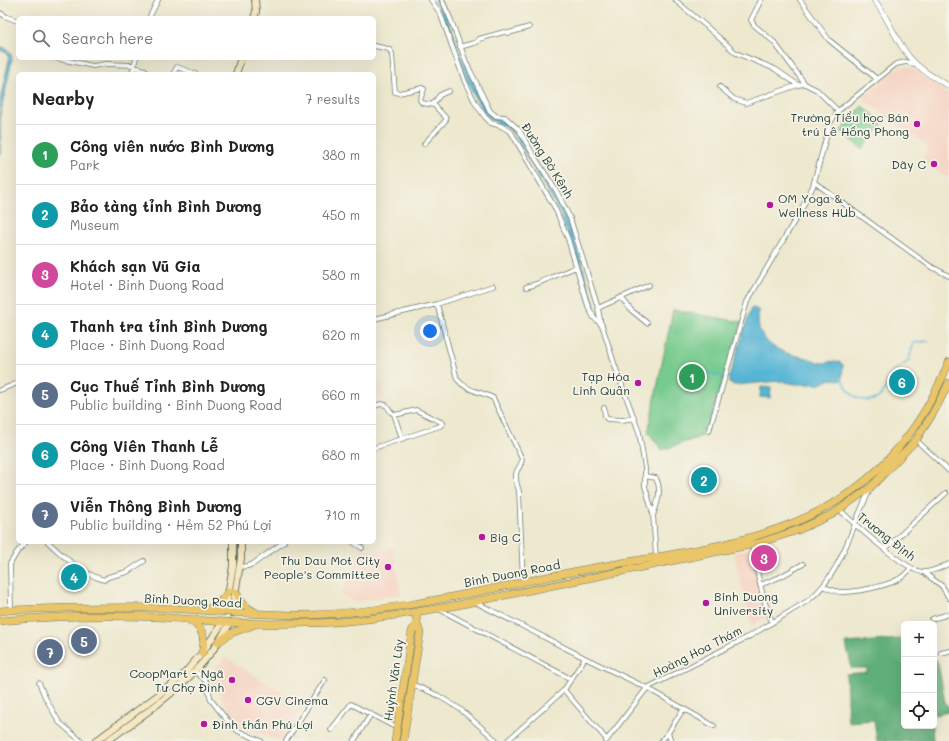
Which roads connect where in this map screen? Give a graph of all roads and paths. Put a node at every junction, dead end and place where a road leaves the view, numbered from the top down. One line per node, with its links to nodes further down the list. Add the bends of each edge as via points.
1 (158, 0): 10 (street)
2 (255, 0): 11 (main road)
3 (431, 0): 36 (street, via 440,13 464,82 485,117 491,123 511,132 555,208)
4 (442, 0): 15 (street, Đường Bờ Kênh)
5 (761, 0): 27 (street, via 751,20 779,48)
6 (800, 0): 26 (street, via 829,40)
7 (874, 0): 19 (street, via 904,51)
8 (676, 1): 28 (street, via 736,53 775,69)
9 (0, 13): 12 (street)
10 (150, 16)
11 (255, 16)
12 (16, 20)
13 (529, 27): 15 (street, via 478,39 477,42)
14 (376, 46): 32 (street, via 389,49 392,54 395,92 422,88 424,89 420,100 425,104)
15 (460, 47): 43 (street, Đường Bờ Kênh, via 490,111 505,118 520,130 557,192 570,218)
16 (64, 60): 20 (street, via 93,66)
17 (136, 60): 20 (street)
18 (240, 60): 25 (main road)
19 (918, 65): 26 (street, via 906,62 896,64); 29 (street)
20 (134, 66): 21 (street); 22 (street)
21 (132, 72)
22 (146, 72)
23 (174, 72): 24 (street, via 176,67)
24 (190, 72)
25 (237, 72)
26 (877, 79): 33 (street)
27 (805, 84): 28 (street); 33 (street, via 817,90)
28 (798, 85): 30 (street, via 746,103 734,99)
29 (949, 86)
30 (720, 87)
31 (449, 91): 32 (street, via 440,95)
32 (433, 104): 34 (street, via 446,120)
33 (838, 111): 35 (street, via 830,123)
34 (424, 144)
35 (814, 182): 37 (street, via 930,266); 55 (street, via 802,208 747,302)
36 (576, 267): 40 (street); 46 (street, via 588,306 594,318)
37 (949, 276)
38 (649, 285): 41 (street)
39 (493, 286): 42 (street)
40 (526, 287)
41 (621, 297): 43 (street); 45 (street, via 631,310)
42 (437, 304): 44 (street); 83 (street, via 457,379 467,388 493,398 522,459 516,478 519,490)
43 (598, 308): 46 (street, Đường Bờ Kênh)
44 (376, 319)
45 (647, 323)
46 (602, 325): 54 (street, Đường Bờ Kênh)
47 (949, 362): 63 (main road, Binh Duong Road, via 927,409 907,438 871,476)
48 (949, 383): 57 (main road, Binh Duong Road)
49 (16, 384): 50 (street)
50 (0, 390)
51 (376, 405): 53 (street, via 386,404)
52 (604, 408): 54 (street, via 607,419)
53 (394, 414): 56 (street); 56 (street, via 416,410 443,423)
54 (634, 418): 60 (street, Đường Bờ Kênh)
55 (709, 430)
56 (402, 439): 58 (street)
57 (916, 440): 59 (street); 61 (main road, Binh Duong Road)
58 (376, 447)
59 (949, 471)
60 (645, 476): 65 (street, Đường Bờ Kênh, via 645,486); 65 (street, via 656,478 659,484 659,498)
61 (871, 487): 64 (main road, Binh Duong Road); 66 (street, Hoàng Hoa Thám)
62 (946, 493): 75 (street)
63 (835, 502): 64 (main road); 76 (main road, Binh Duong Road, via 796,522 760,534)
64 (840, 510): 66 (street, Trương Định); 73 (main road, Binh Duong Road, via 798,530)
65 (653, 514): 76 (street)
66 (855, 525): 75 (street, Trương Định); 85 (street, Hoàng Hoa Thám, via 838,563)
67 (24, 544): 91 (street, via 10,564)
68 (50, 544): 77 (street, via 75,566 104,580 127,572)
69 (233, 544): 86 (main road)
70 (241, 544): 80 (main road)
71 (281, 544): 80 (street, via 253,564)
72 (356, 544): 74 (street)
73 (752, 544): 84 (street); 88 (main road, Binh Duong Road)
74 (362, 548)
75 (885, 549): 81 (street, Trương Định)
76 (656, 557): 83 (main road, Binh Duong Road)
77 (144, 561)
78 (803, 564): 84 (street)
79 (949, 564): 82 (street, Trương Định)
80 (240, 567): 86 (main road)
81 (911, 568): 82 (street, Trương Định); 85 (street, via 907,574 896,580 877,586 836,592)
82 (922, 572): 87 (street, via 942,586)
83 (523, 582): 89 (main road, Binh Duong Road, via 462,594 458,591 422,598)
84 (760, 585): 103 (street)
85 (824, 586): 103 (street, Hoàng Hoa Thám, via 809,600)
86 (232, 592): 93 (main road); 94 (main road); 96 (main road, via 245,607)
87 (949, 598)
88 (474, 602): 90 (main road, Binh Duong Road); 110 (street, Hoàng Hoa Thám)
89 (415, 603): 95 (main road); 96 (main road, Binh Duong Road, via 341,613)
90 (439, 608): 95 (main road, Binh Duong Road); 112 (street)
91 (11, 610): 92 (main road, Binh Duong Road); 93 (main road, Binh Duong Road, via 161,608); 100 (main road)
92 (0, 611)
93 (205, 611): 94 (main road, Binh Duong Road)
94 (229, 613): 96 (main road, Binh Duong Road); 102 (main road)
95 (416, 613): 104 (main road, Binh Duong Road, via 336,622); 105 (main road)
96 (261, 614)
97 (949, 614): 99 (street)
98 (187, 619): 100 (main road, Binh Duong Road, via 94,616); 102 (main road, Binh Duong Road); 108 (main road, via 197,625 203,633)
99 (932, 619)
100 (12, 620): 101 (main road, Binh Duong Road)
101 (0, 621)
102 (226, 622): 104 (main road, Binh Duong Road); 106 (main road); 108 (main road)
103 (772, 622): 116 (street, Hoàng Hoa Thám)
104 (260, 623): 106 (main road, via 231,633)
105 (417, 623): 115 (main road, Huỳnh Văn Lũy, via 420,633); 122 (main road, Huỳnh Văn Lũy, via 412,631)
106 (218, 642): 111 (main road)
107 (949, 651): 109 (street)
108 (202, 653): 118 (main road)
109 (940, 653)
110 (585, 658): 112 (street); 116 (street, Hoàng Hoa Thám)
111 (195, 671): 118 (main road); 129 (street, via 206,681 212,700 226,719 238,731)
112 (571, 679): 117 (street)
113 (325, 680): 130 (street)
114 (40, 683): 126 (street, via 59,722)
115 (411, 684): 133 (main road, Huỳnh Văn Lũy); 134 (street, via 437,695 460,709)
116 (647, 688): 119 (street, Hoàng Hoa Thám); 125 (street)
117 (564, 690): 125 (street); 135 (street)
118 (159, 698): 127 (main road); 128 (main road)
119 (684, 708): 121 (street, Hoàng Hoa Thám); 124 (street)
120 (371, 714): 122 (street); 123 (street, via 351,704); 131 (street)
121 (714, 726)
122 (397, 728): 132 (main road, Huỳnh Văn Lũy)
123 (331, 730)
124 (668, 733): 136 (street); 137 (street)
125 (607, 740)
126 (81, 741)
127 (96, 741)
128 (107, 741)
129 (261, 741)
130 (286, 741)
131 (354, 741)
132 (395, 741)
133 (403, 741)
134 (497, 741)
135 (506, 741)
136 (661, 741)
137 (671, 741)

